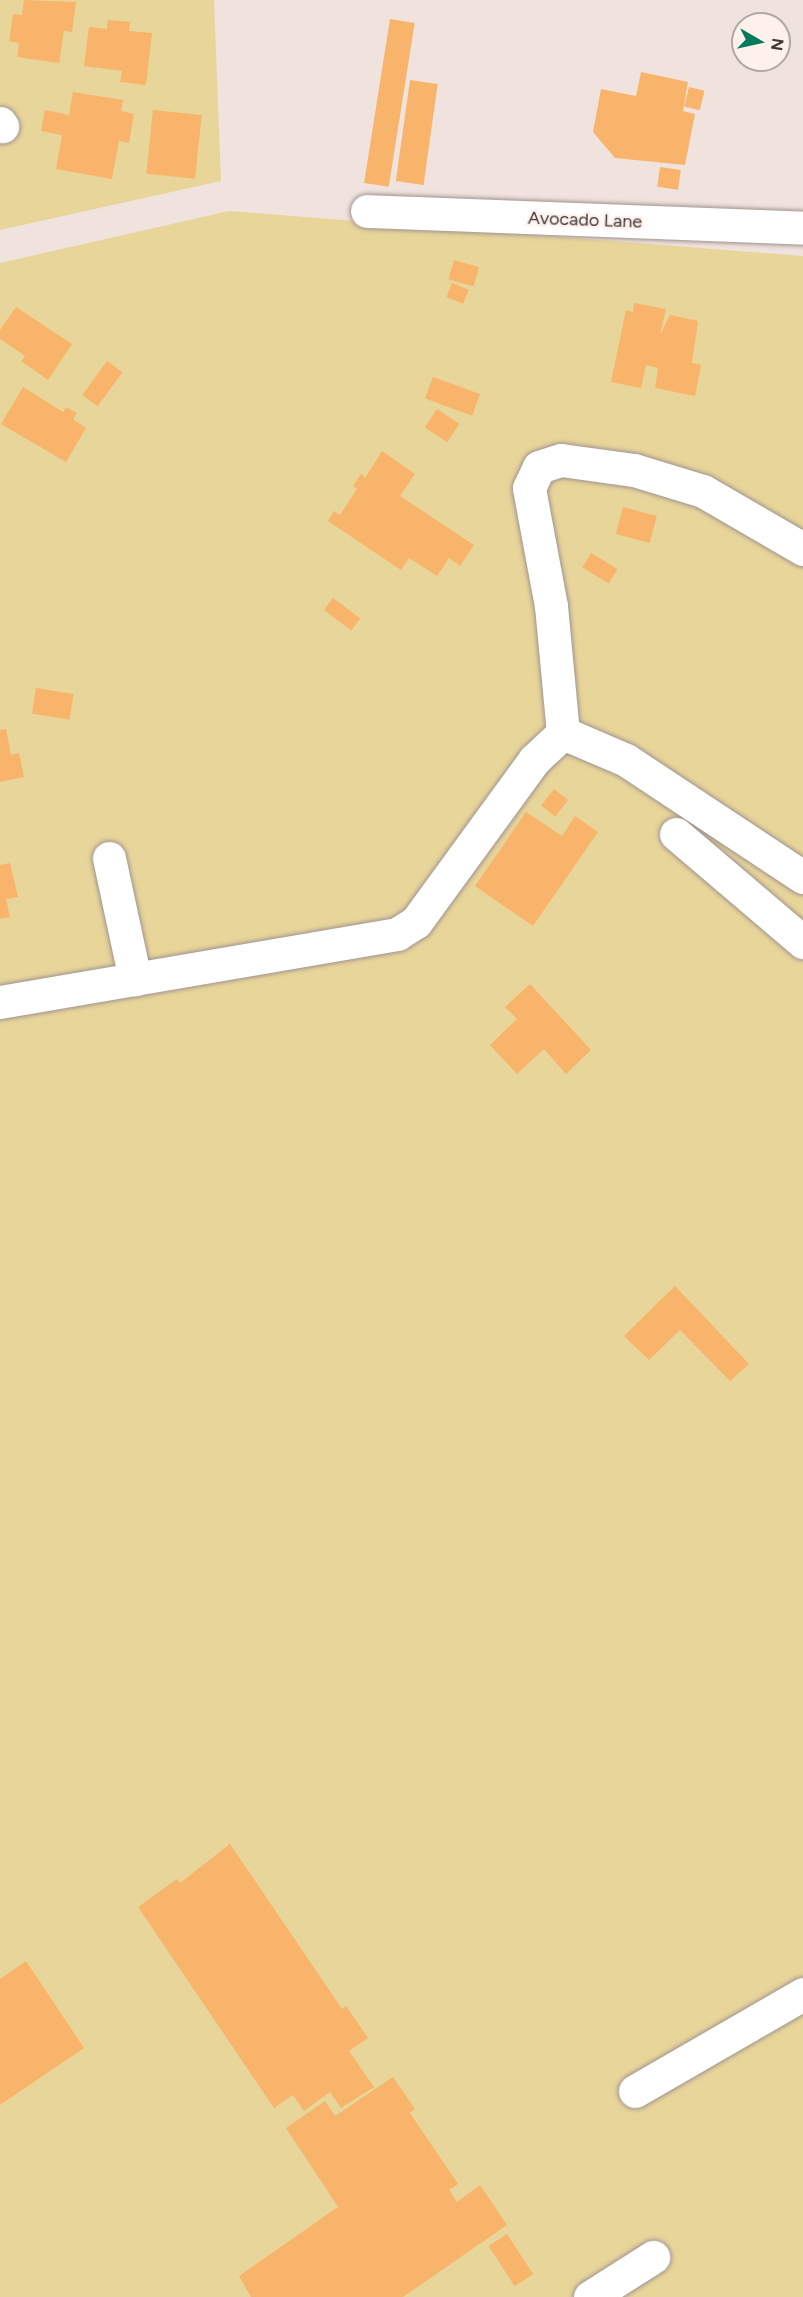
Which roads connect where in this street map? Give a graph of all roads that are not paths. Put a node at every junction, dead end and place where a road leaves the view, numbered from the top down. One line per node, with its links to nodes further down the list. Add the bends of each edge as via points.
1 (367, 211): 2 (street, Avocado Lane)
2 (803, 228)
3 (803, 549): 4 (street, via 703,491 634,471 561,459 539,467 529,488 550,606)
4 (563, 733): 7 (street, via 626,760); 9 (street, via 534,760 416,922 397,934)
5 (676, 834): 8 (street)
6 (109, 858): 9 (street)
7 (803, 877)
8 (803, 942)
9 (135, 979): 10 (street)
10 (0, 1002)
11 (803, 1994): 12 (street)
12 (635, 2091)
13 (653, 2258): 14 (street)
14 (590, 2297)

